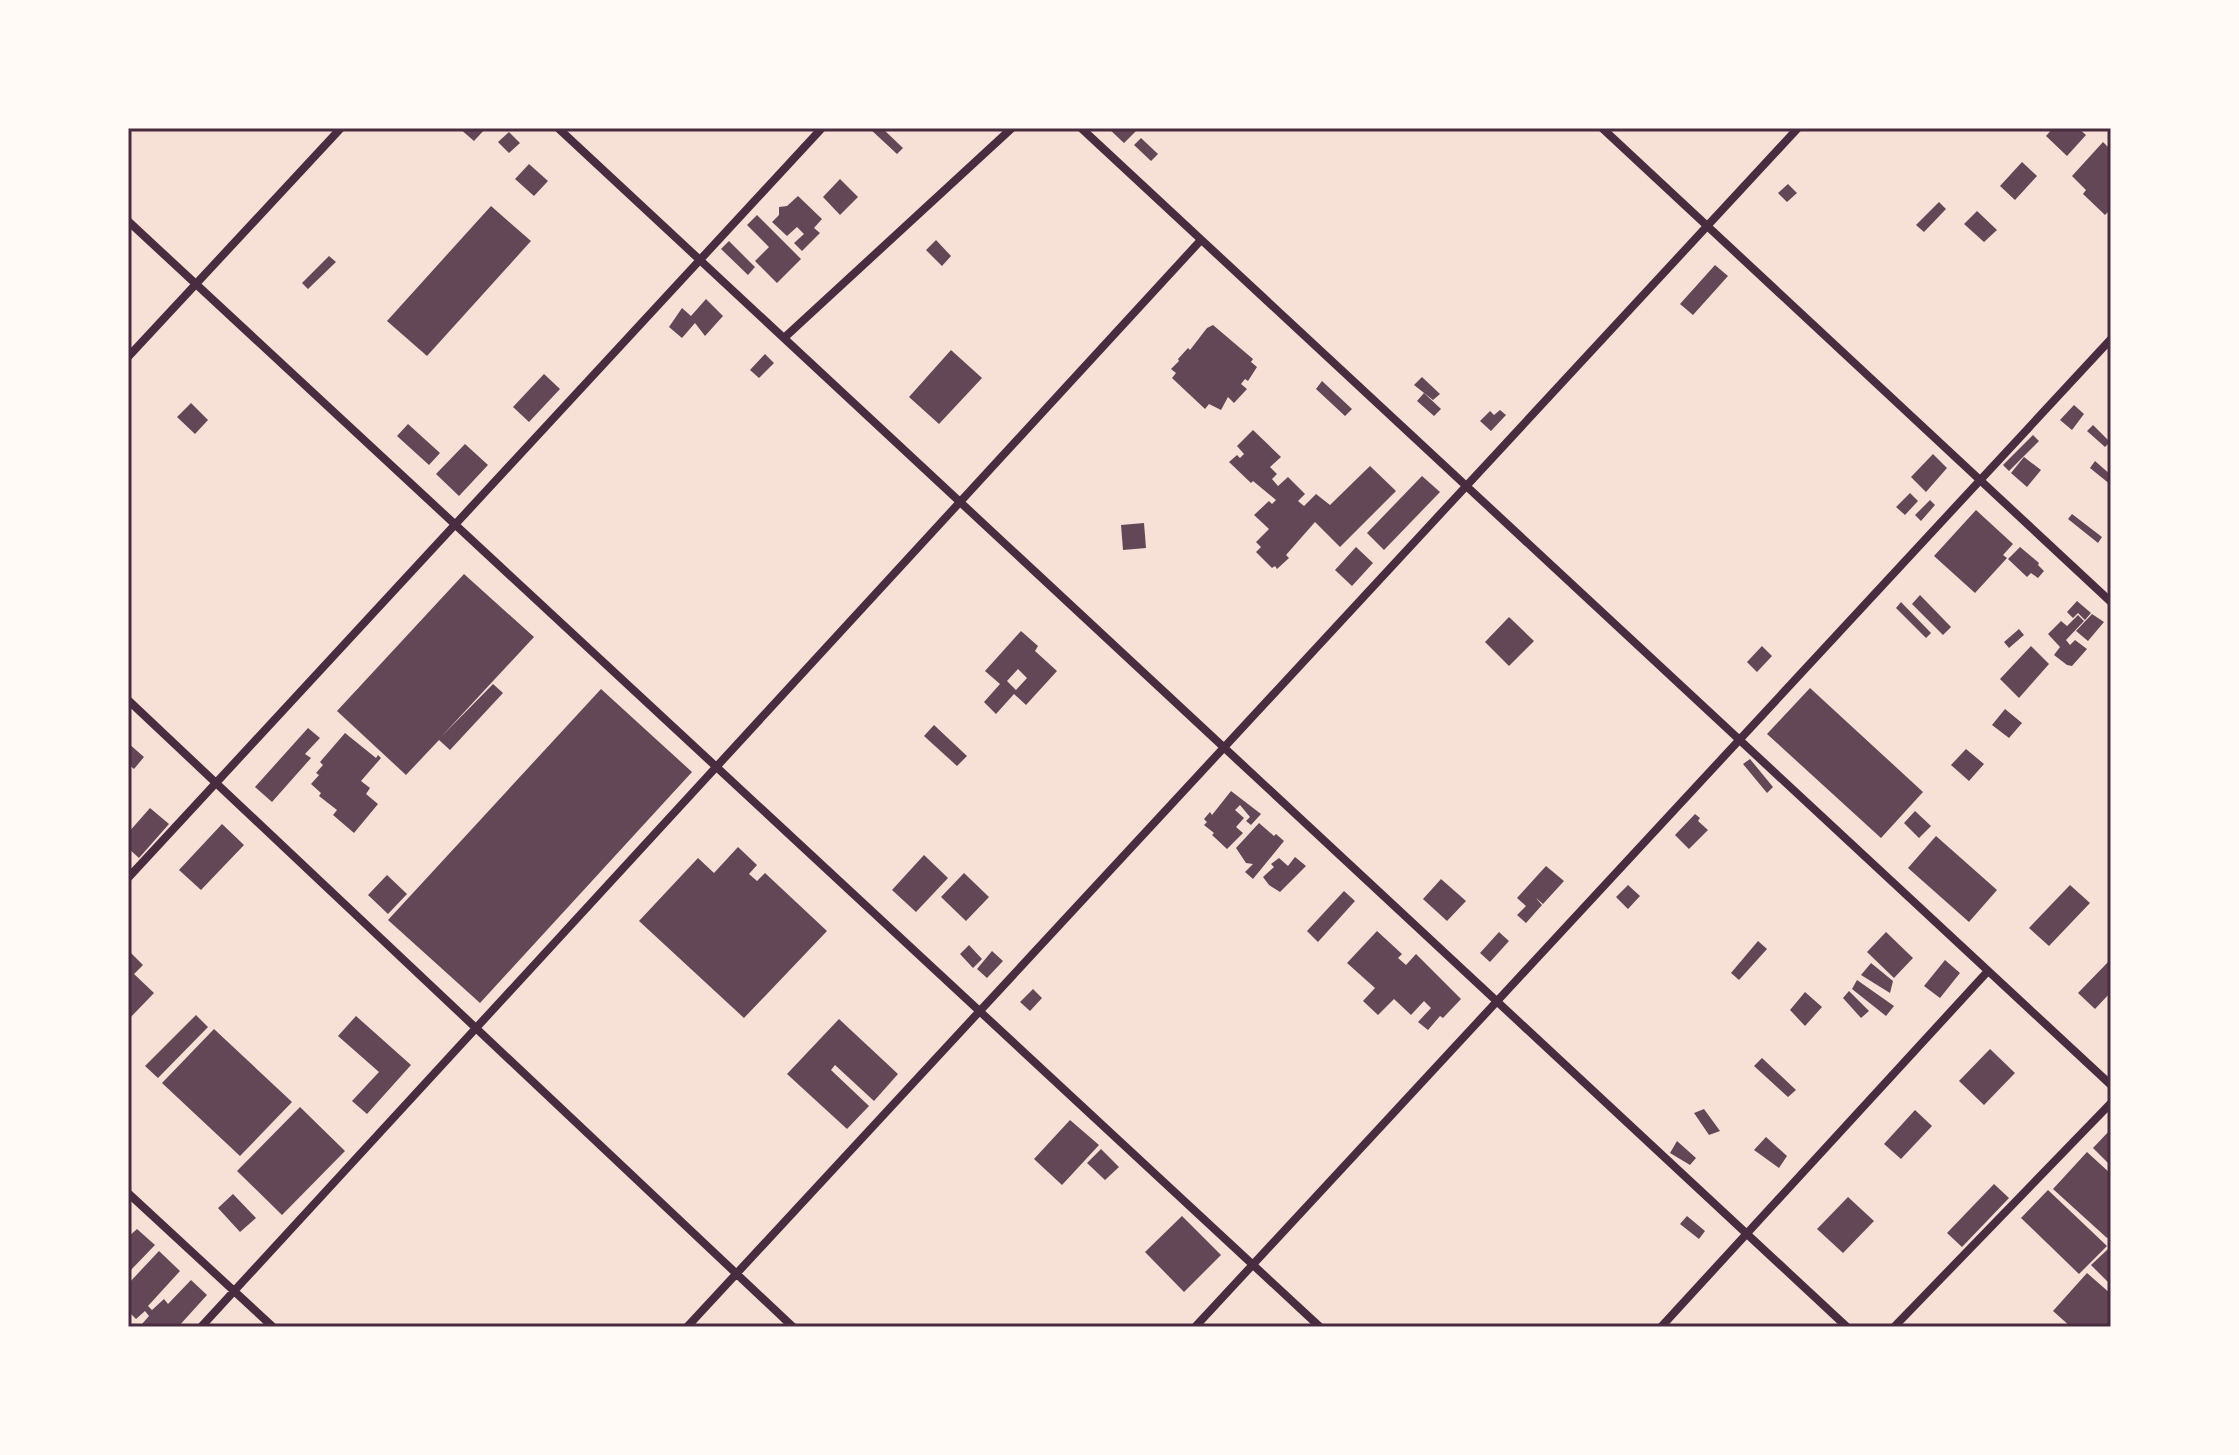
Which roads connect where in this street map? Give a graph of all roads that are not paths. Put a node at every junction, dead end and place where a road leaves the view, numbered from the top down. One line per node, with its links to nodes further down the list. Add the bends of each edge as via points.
1 (341, 128): 12 (street)
2 (558, 128): 11 (street)
3 (822, 128): 11 (street)
4 (1012, 128): 13 (street)
5 (1081, 128): 10 (street)
6 (1602, 128): 9 (street)
7 (1798, 128): 9 (street)
8 (128, 221): 12 (street)
9 (1707, 226): 16 (street); 17 (street)
10 (1201, 240): 17 (street); 18 (street)
11 (700, 260): 13 (street); 19 (street)
12 (196, 284): 15 (street); 19 (street)
13 (784, 338): 18 (street)
14 (2111, 339): 16 (street)
15 (128, 357)
16 (1980, 480): 20 (street); 22 (street)
17 (1466, 486): 22 (street); 23 (street)
18 (960, 502): 23 (street); 24 (street)
19 (455, 525): 24 (street); 25 (street)
20 (2111, 602)
21 (128, 700): 25 (street)
22 (1740, 739): 27 (street); 28 (street)
23 (1224, 748): 28 (street); 29 (street)
24 (716, 767): 29 (street); 30 (street)
25 (216, 783): 26 (street); 30 (street)
26 (128, 878)
27 (1988, 971): 31 (street); 34 (street)
28 (1497, 1001): 34 (street); 35 (street)
29 (979, 1011): 35 (street); 36 (street)
30 (476, 1028): 36 (street); 37 (street)
31 (2111, 1085)
32 (2111, 1103): 46 (street)
33 (128, 1193): 37 (street)
34 (1746, 1234): 44 (street); 45 (street)
35 (1253, 1264): 42 (street); 43 (street)
36 (736, 1274): 40 (street); 41 (street)
37 (234, 1291): 38 (street); 39 (street)
38 (201, 1327)
39 (273, 1327)
40 (687, 1327)
41 (793, 1327)
42 (1195, 1327)
43 (1320, 1327)
44 (1661, 1327)
45 (1847, 1327)
46 (1894, 1327)

